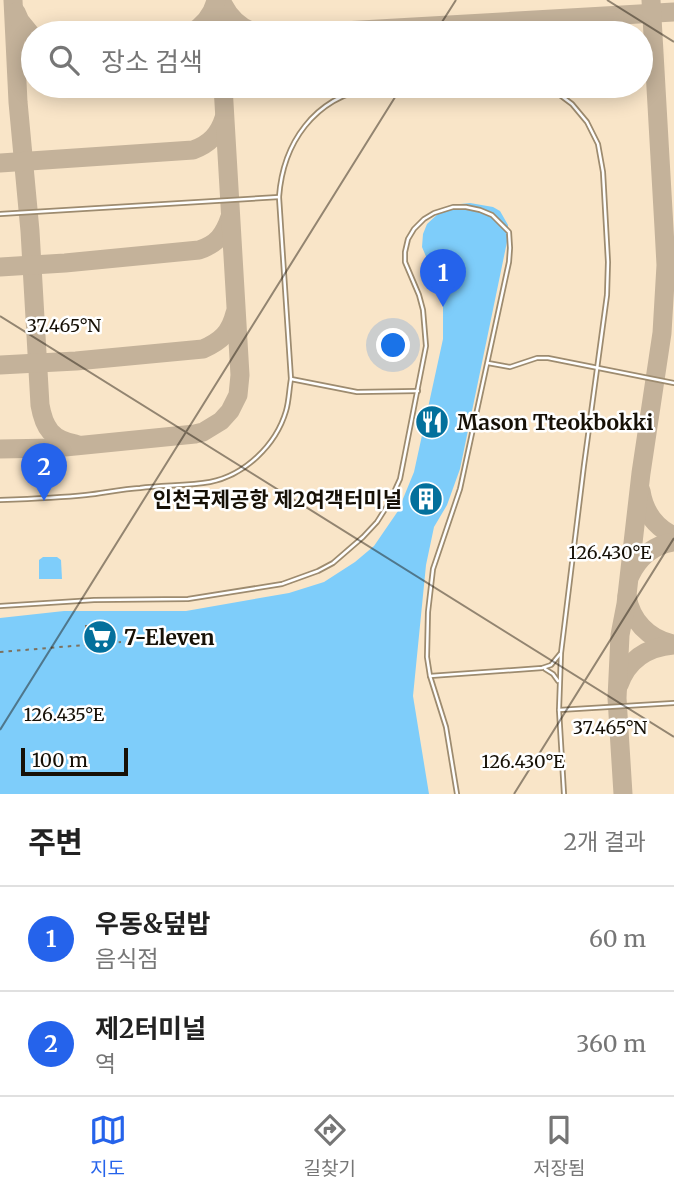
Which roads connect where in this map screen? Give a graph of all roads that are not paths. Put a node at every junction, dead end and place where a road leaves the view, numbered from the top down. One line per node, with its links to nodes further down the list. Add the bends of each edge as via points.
1 (342, 98): 3 (lane, via 320,111 299,133 282,171)
2 (564, 98): 6 (lane, via 592,131 601,156 608,261)
3 (279, 197): 4 (lane); 7 (lane)
4 (0, 214)
5 (488, 363): 6 (lane, via 510,367 548,358); 9 (lane, via 509,262 509,232 492,215 453,207 424,219 408,239 405,252 425,322); 14 (lane, via 460,489 433,569 428,612)
6 (598, 368): 8 (lane); 12 (lane)
7 (290, 379): 9 (lane, via 357,392); 10 (lane, via 278,429 258,455 232,474 210,482)
8 (674, 383)
9 (418, 391): 11 (lane, via 400,479 389,503 363,537 318,571 282,584 188,599)
10 (0, 500)
11 (0, 606)
12 (561, 653): 13 (lane); 15 (lane)
13 (542, 668): 14 (lane); 15 (lane)
14 (430, 676): 18 (lane, via 446,727)
15 (559, 684): 17 (lane)
16 (674, 703): 17 (lane)
17 (559, 710): 19 (lane)
18 (457, 794)
19 (564, 794)

